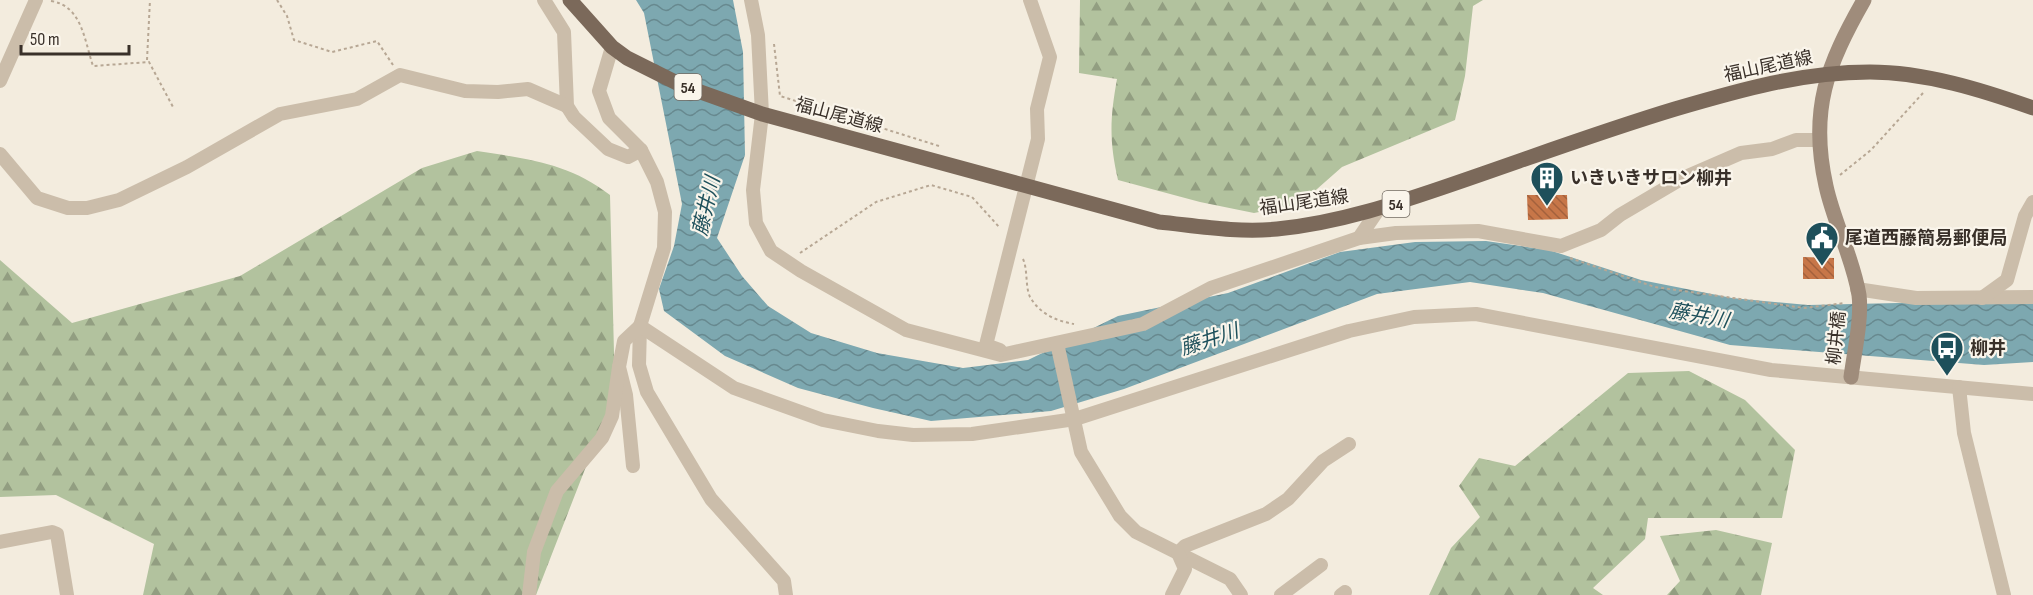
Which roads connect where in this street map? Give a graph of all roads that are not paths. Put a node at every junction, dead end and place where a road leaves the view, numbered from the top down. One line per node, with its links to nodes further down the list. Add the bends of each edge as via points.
1 (36, 0): 9 (street)
2 (544, 0): 10 (street, via 564,32)
3 (570, 0): 7 (main road, 福山尾道線 / 54)
4 (751, 0): 12 (street, via 758,34)
5 (1030, 0): 16 (street, via 1050,57 1037,109 1038,139)
6 (1864, 0): 8 (street)
7 (612, 47): 12 (main road, 福山尾道線 / 54, via 681,85); 14 (street, via 599,91 609,118)
8 (1827, 73): 11 (main road, 福山尾道線 / 54, via 1873,72 1935,80 1985,91); 13 (street); 18 (main road, 福山尾道線 / 54, via 1758,84 1636,121)
9 (0, 81)
10 (567, 106): 14 (street, via 608,149 628,157); 15 (street, via 528,89 465,91 400,75 357,99 280,114 128,196 87,208 68,208 36,198)
11 (2033, 108)
12 (757, 112): 16 (main road, 福山尾道線 / 54); 25 (street, via 753,190 756,223 771,251 906,330)
13 (1820, 140): 19 (street, via 1796,140 1772,149 1741,153 1681,179 1601,230 1561,246 1478,231); 20 (street, via 1825,186)
14 (641, 150): 23 (street, via 657,182 665,212 663,248)
15 (0, 154)
16 (1027, 186): 18 (main road, 福山尾道線 / 54, via 1160,222 1218,229 1277,229); 25 (street, via 986,345 1001,350)
17 (2033, 202): 22 (street, via 2025,216 2007,280)
18 (1378, 210): 19 (street)
19 (1359, 238): 24 (street, via 1211,288 1143,324)
20 (1858, 296): 22 (street); 27 (street, 柳井橋)
21 (2033, 297): 22 (street)
22 (1982, 298)
23 (640, 326): 26 (street, via 624,341); 30 (street, via 734,388 824,420 878,432 972,434); 38 (street, via 639,365 647,392 711,498 784,581)
24 (1057, 343): 25 (street); 30 (street)
25 (1001, 355)
26 (619, 367): 32 (street, via 626,395); 37 (street, via 612,416 602,438 557,491 534,552)
27 (1851, 377): 28 (street); 30 (street, via 1771,370 1476,314 1414,316 1349,331)
28 (1959, 387): 29 (street); 42 (street, via 1964,433)
29 (2033, 394)
30 (1075, 419): 34 (street, via 1082,452 1120,516 1136,532)
31 (1349, 444): 34 (street, via 1323,461 1288,499 1266,514 1185,546)
32 (633, 466)
33 (0, 542): 36 (street, via 57,534)
34 (1178, 553): 39 (street, via 1185,569); 40 (street, via 1230,579)
35 (1321, 565): 41 (street)
36 (68, 595)
37 (529, 595)
38 (786, 595)
39 (1172, 595)
40 (1241, 595)
41 (1281, 595)
42 (2004, 595)

